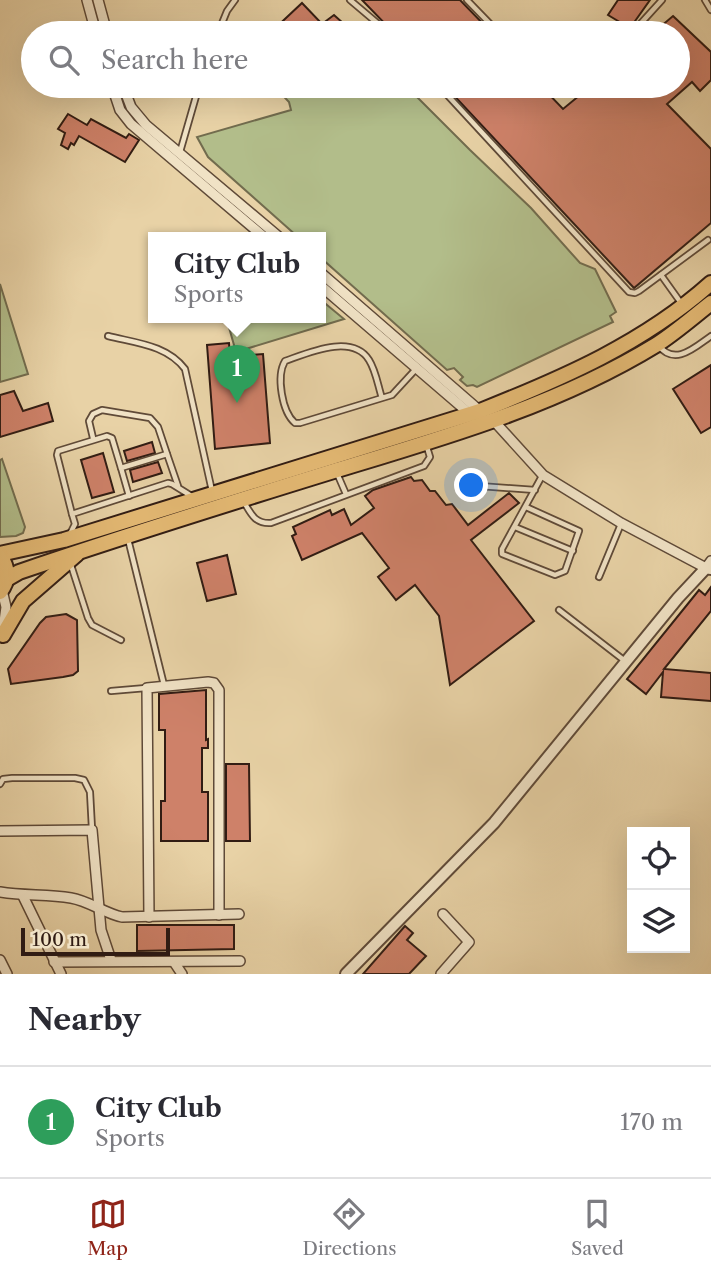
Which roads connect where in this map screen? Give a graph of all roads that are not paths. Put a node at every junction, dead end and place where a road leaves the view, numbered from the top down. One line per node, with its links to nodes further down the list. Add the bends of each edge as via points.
1 (87, 0): 9 (street)
2 (98, 0): 10 (street)
3 (235, 0): 11 (lane)
4 (350, 0): 12 (lane)
5 (467, 0): 13 (lane)
6 (662, 0): 14 (lane)
7 (705, 0): 8 (lane)
8 (711, 10)
9 (93, 21)
10 (104, 21)
11 (223, 21)
12 (376, 21)
13 (487, 21)
14 (643, 21)
15 (116, 98): 20 (street, via 137,131)
16 (129, 98): 19 (street, via 138,117)
17 (196, 98): 19 (lane)
18 (450, 98): 23 (lane, via 629,292 639,291)
19 (180, 153): 21 (street)
20 (258, 232)
21 (273, 232)
22 (708, 240): 23 (lane)
23 (661, 275): 28 (lane)
24 (326, 278): 34 (street)
25 (711, 283): 28 (highway)
26 (326, 290): 32 (street)
27 (711, 303): 31 (highway)
28 (683, 307): 34 (highway, via 631,343 545,385)
29 (108, 336): 45 (lane, via 166,351 185,369)
30 (711, 336): 31 (lane, via 682,355 668,354)
31 (657, 344): 35 (highway, via 555,398)
32 (417, 368): 33 (lane, via 392,395); 34 (street)
33 (382, 398): 33 (lane, via 295,423 289,417 279,374 285,361 350,346 370,362)
34 (475, 412): 45 (highway)
35 (494, 421): 37 (highway); 41 (street)
36 (93, 439): 38 (lane, via 89,421 102,410 150,418); 39 (lane, via 112,438); 51 (lane, via 58,451)
37 (426, 443): 40 (highway); 46 (lane, via 430,457 424,466)
38 (167, 454): 39 (lane); 43 (lane)
39 (121, 468): 47 (lane)
40 (336, 471): 46 (lane); 49 (highway)
41 (542, 475): 44 (lane); 52 (street)
42 (466, 485): 44 (lane)
43 (178, 487): 47 (lane, via 168,483); 48 (lane)
44 (535, 490): 50 (lane)
45 (213, 495): 48 (highway)
46 (346, 495): 49 (lane, via 265,523 253,517)
47 (129, 496): 51 (lane)
48 (197, 500): 55 (highway)
49 (243, 500): 54 (highway)
50 (526, 507): 53 (lane); 57 (lane, via 579,531)
51 (72, 514): 55 (lane, via 74,529)
52 (621, 523): 60 (street); 61 (lane)
53 (514, 527): 57 (lane); 57 (lane, via 502,549 506,557 555,575 565,571)
54 (127, 534): 56 (highway); 67 (lane)
55 (64, 540): 58 (highway)
56 (81, 551): 59 (highway); 62 (highway, via 19,572)
57 (573, 551)
58 (0, 555): 62 (highway, via 8,571)
59 (70, 561): 64 (highway, via 23,601); 65 (lane, via 92,625)
60 (709, 566): 66 (street)
61 (599, 576)
62 (3, 587): 64 (street, via 6,607)
63 (559, 610): 66 (lane)
64 (1, 629)
65 (121, 640)
66 (626, 661): 88 (street, via 494,822)
67 (164, 685): 68 (street); 78 (street, via 208,682 219,690)
68 (147, 688): 69 (lane); 79 (street)
69 (111, 691)
70 (0, 785): 71 (lane, via 3,779 12,778 84,780 90,792)
71 (92, 830): 72 (street); 75 (street)
72 (0, 831)
73 (0, 892): 74 (street)
74 (23, 896): 75 (street, via 69,898); 83 (street)
75 (99, 910): 79 (street, via 122,917); 81 (street)
76 (239, 914): 78 (street)
77 (443, 914): 89 (street, via 469,942)
78 (219, 915): 79 (street)
79 (149, 917)
80 (0, 960): 85 (street)
81 (111, 960): 83 (street); 84 (street)
82 (240, 961): 84 (street)
83 (54, 962): 86 (street)
84 (174, 962): 87 (street)
85 (7, 974)
86 (61, 974)
87 (182, 974)
88 (346, 974)
89 (441, 974)

